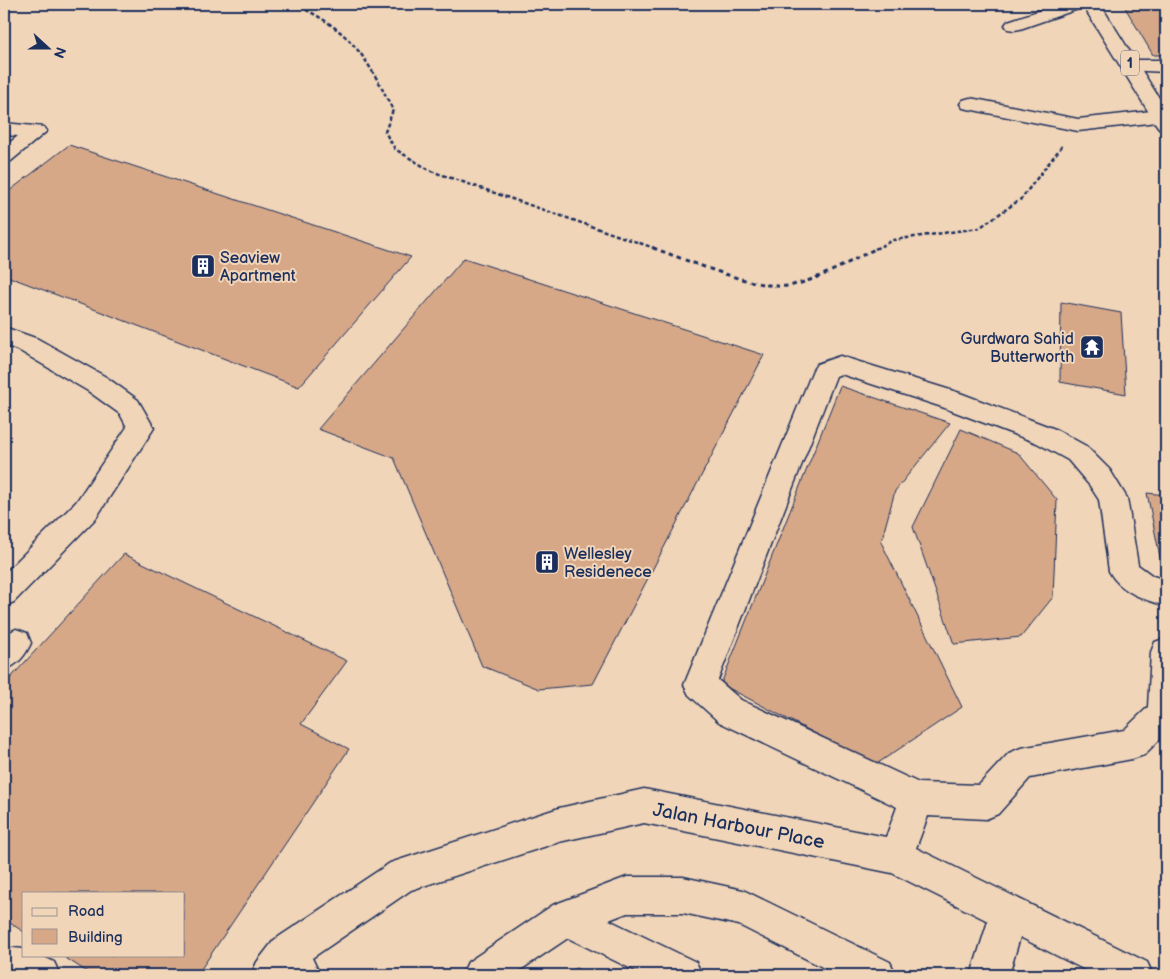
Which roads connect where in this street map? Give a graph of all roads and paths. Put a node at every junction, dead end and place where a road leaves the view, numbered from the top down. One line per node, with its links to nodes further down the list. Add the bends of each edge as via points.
1 (294, 4): 9 (path, via 318,14 354,41 393,110 385,132 394,149 430,171 761,286 791,286 816,278 893,240 979,228 1021,199)
2 (1075, 4): 4 (main road)
3 (1091, 4): 5 (main road, 1)
4 (1014, 25)
5 (1131, 66): 6 (main road); 8 (main road, 1)
6 (1166, 66)
7 (970, 104): 9 (main road)
8 (1164, 120): 9 (main road)
9 (1078, 126)
10 (4, 129): 11 (main road, via 37,131)
11 (4, 157)
12 (4, 336): 13 (main road, via 28,345 97,384 129,407 141,428 86,510)
13 (4, 593)
14 (1166, 593): 16 (main road, via 1144,586 1124,571 1114,498 1077,453 1046,436 951,400 840,365 826,370 700,685 730,711)
15 (1166, 652): 16 (main road, via 1164,714 1132,744 1021,764 986,802)
16 (917, 799): 17 (main road)
17 (896, 856): 18 (main road, Jalan Harbour Place); 21 (main road, Jalan Harbour Place, via 644,806 559,826 402,875)
18 (1009, 913): 26 (main road); 27 (main road, Jalan Harbour Place)
19 (566, 918): 23 (main road); 24 (main road); 25 (main road, via 627,895 683,895 743,908)
20 (4, 968): 22 (main road, via 33,970)
21 (286, 968)
22 (42, 975)
23 (481, 975)
24 (683, 975)
25 (877, 975)
26 (990, 975)
27 (1134, 975)

